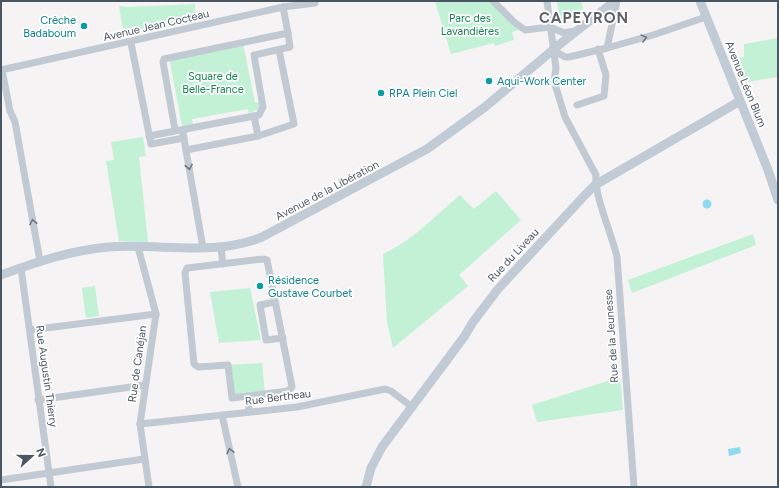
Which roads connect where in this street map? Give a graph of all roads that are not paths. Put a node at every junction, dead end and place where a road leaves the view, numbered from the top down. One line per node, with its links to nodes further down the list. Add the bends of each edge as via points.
1 (493, 1): 8 (street, via 525,30)
2 (547, 1): 8 (street, Rue de la Jeunesse)
3 (616, 1): 9 (street, Avenue de la Libération); 12 (street)
4 (700, 1): 7 (street, Avenue Léon Blum)
5 (315, 3): 6 (street, Avenue Jean Cocteau)
6 (283, 7): 10 (street); 11 (street, Avenue Jean Cocteau)
7 (706, 16): 12 (street, one-way to 7); 17 (street, Avenue Léon Blum)
8 (550, 27): 9 (street, via 564,33); 15 (street, Rue de la Jeunesse)
9 (577, 31): 15 (street, Avenue de la Libération)
10 (288, 33): 14 (street, via 290,47); 20 (street, via 164,59)
11 (131, 42): 16 (street, Avenue Jean Cocteau); 21 (street)
12 (606, 48): 13 (street)
13 (598, 49): 15 (street, via 569,57); 18 (street, via 606,75 604,96)
14 (279, 50): 19 (street, via 254,55 263,107 259,115); 22 (street, via 294,124)
15 (553, 50): 25 (street, Rue de la Jeunesse, via 556,68 554,81 565,117 596,175); 29 (street, Avenue de la Libération, via 485,107 417,156 262,237 244,244)
16 (2, 70): 30 (street, one-way to 16, via 15,122 10,111)
17 (740, 101): 25 (street, Rue du Liveau); 26 (street, Avenue Léon Blum)
18 (577, 105)
19 (254, 116): 20 (street); 22 (street)
20 (179, 130): 21 (street); 23 (street)
21 (149, 136): 23 (street, via 150,144)
22 (258, 136): 24 (street)
23 (184, 138): 24 (street)
24 (186, 150): 28 (street, one-way to 28)
25 (595, 186): 41 (street, Rue du Liveau, via 498,289); 52 (street, Rue de la Jeunesse, via 617,257)
26 (778, 200)
27 (138, 247): 28 (street, Avenue de la Libération); 30 (street, Avenue de la Libération, via 91,248); 35 (street, Rue de Canéjan)
28 (203, 248): 29 (street, Avenue de la Libération)
29 (221, 248): 31 (street)
30 (40, 260): 32 (street, Avenue de la Libération)
31 (223, 264): 34 (street, via 262,258 267,260); 39 (street, via 187,268 185,273 194,364 198,367 228,365 232,398)
32 (21, 268): 33 (street, Avenue de la Libération); 36 (street, Rue Augustin Thierry)
33 (1, 275)
34 (275, 302): 37 (street); 37 (street, via 260,305 266,340)
35 (156, 314): 36 (street); 38 (street, Rue de Canéjan)
36 (30, 330): 40 (street, Rue Augustin Thierry)
37 (283, 338): 39 (street, via 292,387 288,391)
38 (145, 385): 40 (street); 44 (street, Rue de Canéjan)
39 (248, 396): 42 (street)
40 (38, 400): 46 (street, Rue Augustin Thierry)
41 (412, 407): 42 (street, Rue Bertheau, via 391,391 385,390 297,407); 51 (street, Rue du Liveau, via 376,456)
42 (249, 412): 43 (street, Rue Bertheau)
43 (222, 415): 44 (street, Rue Bertheau); 50 (street, one-way to 43)
44 (140, 424): 45 (street, Rue de Canéjan)
45 (144, 459): 46 (street); 49 (street, Rue de Canéjan)
46 (50, 473): 47 (street); 48 (street, Rue Augustin Thierry)
47 (1, 480)
48 (51, 487)
49 (149, 487)
50 (238, 487)
51 (366, 487)
52 (634, 487)

